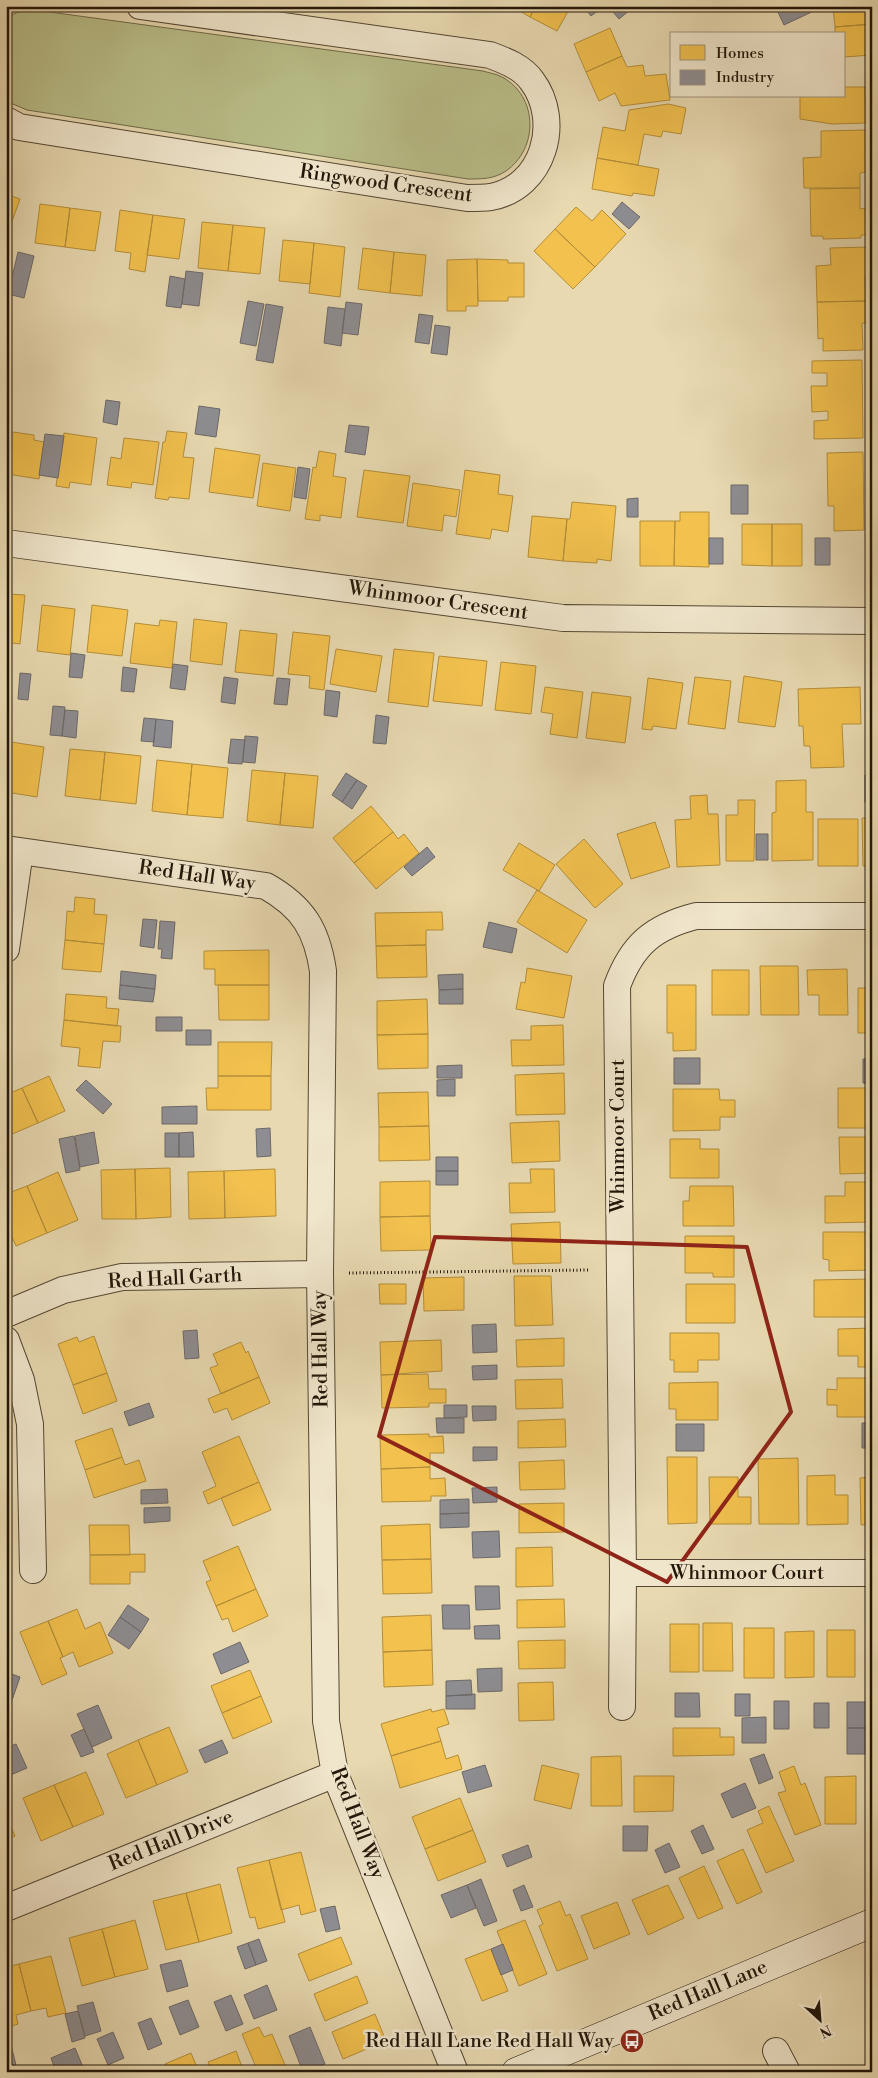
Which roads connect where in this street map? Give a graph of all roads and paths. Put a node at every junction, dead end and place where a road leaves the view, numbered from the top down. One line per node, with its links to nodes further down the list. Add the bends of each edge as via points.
1 (140, 6): 2 (street, Ringwood Crescent)
2 (248, 14): 3 (street, Ringwood Crescent, via 490,55 513,64 532,80 544,101 548,125 544,149 533,171 515,188 492,197 468,198 19,127)
3 (6, 120)
4 (6, 543): 5 (street, Whinmoor Crescent, via 563,618)
5 (872, 621)
6 (13, 850): 8 (street); 10 (street, Red Hall Way, via 266,886 285,897 300,912 320,950 323,971)
7 (872, 916): 9 (street, Whinmoor Court, via 696,916 654,932 625,965 617,986)
8 (6, 949)
9 (618, 1270): 10 (path); 15 (street, Whinmoor Court)
10 (320, 1274): 11 (street, Red Hall Garth, via 122,1277 63,1290); 17 (street, Red Hall Way, via 326,1721)
11 (6, 1314)
12 (6, 1340): 13 (street, via 21,1380 30,1424)
13 (33, 1570)
14 (872, 1573): 15 (street, Whinmoor Court)
15 (623, 1574): 16 (street, Whinmoor Court)
16 (622, 1707)
17 (335, 1774): 18 (street, Red Hall Drive); 20 (street, Red Hall Way)
18 (6, 1908)
19 (872, 1923): 21 (street, Red Hall Lane)
20 (455, 2072)
21 (516, 2072)

